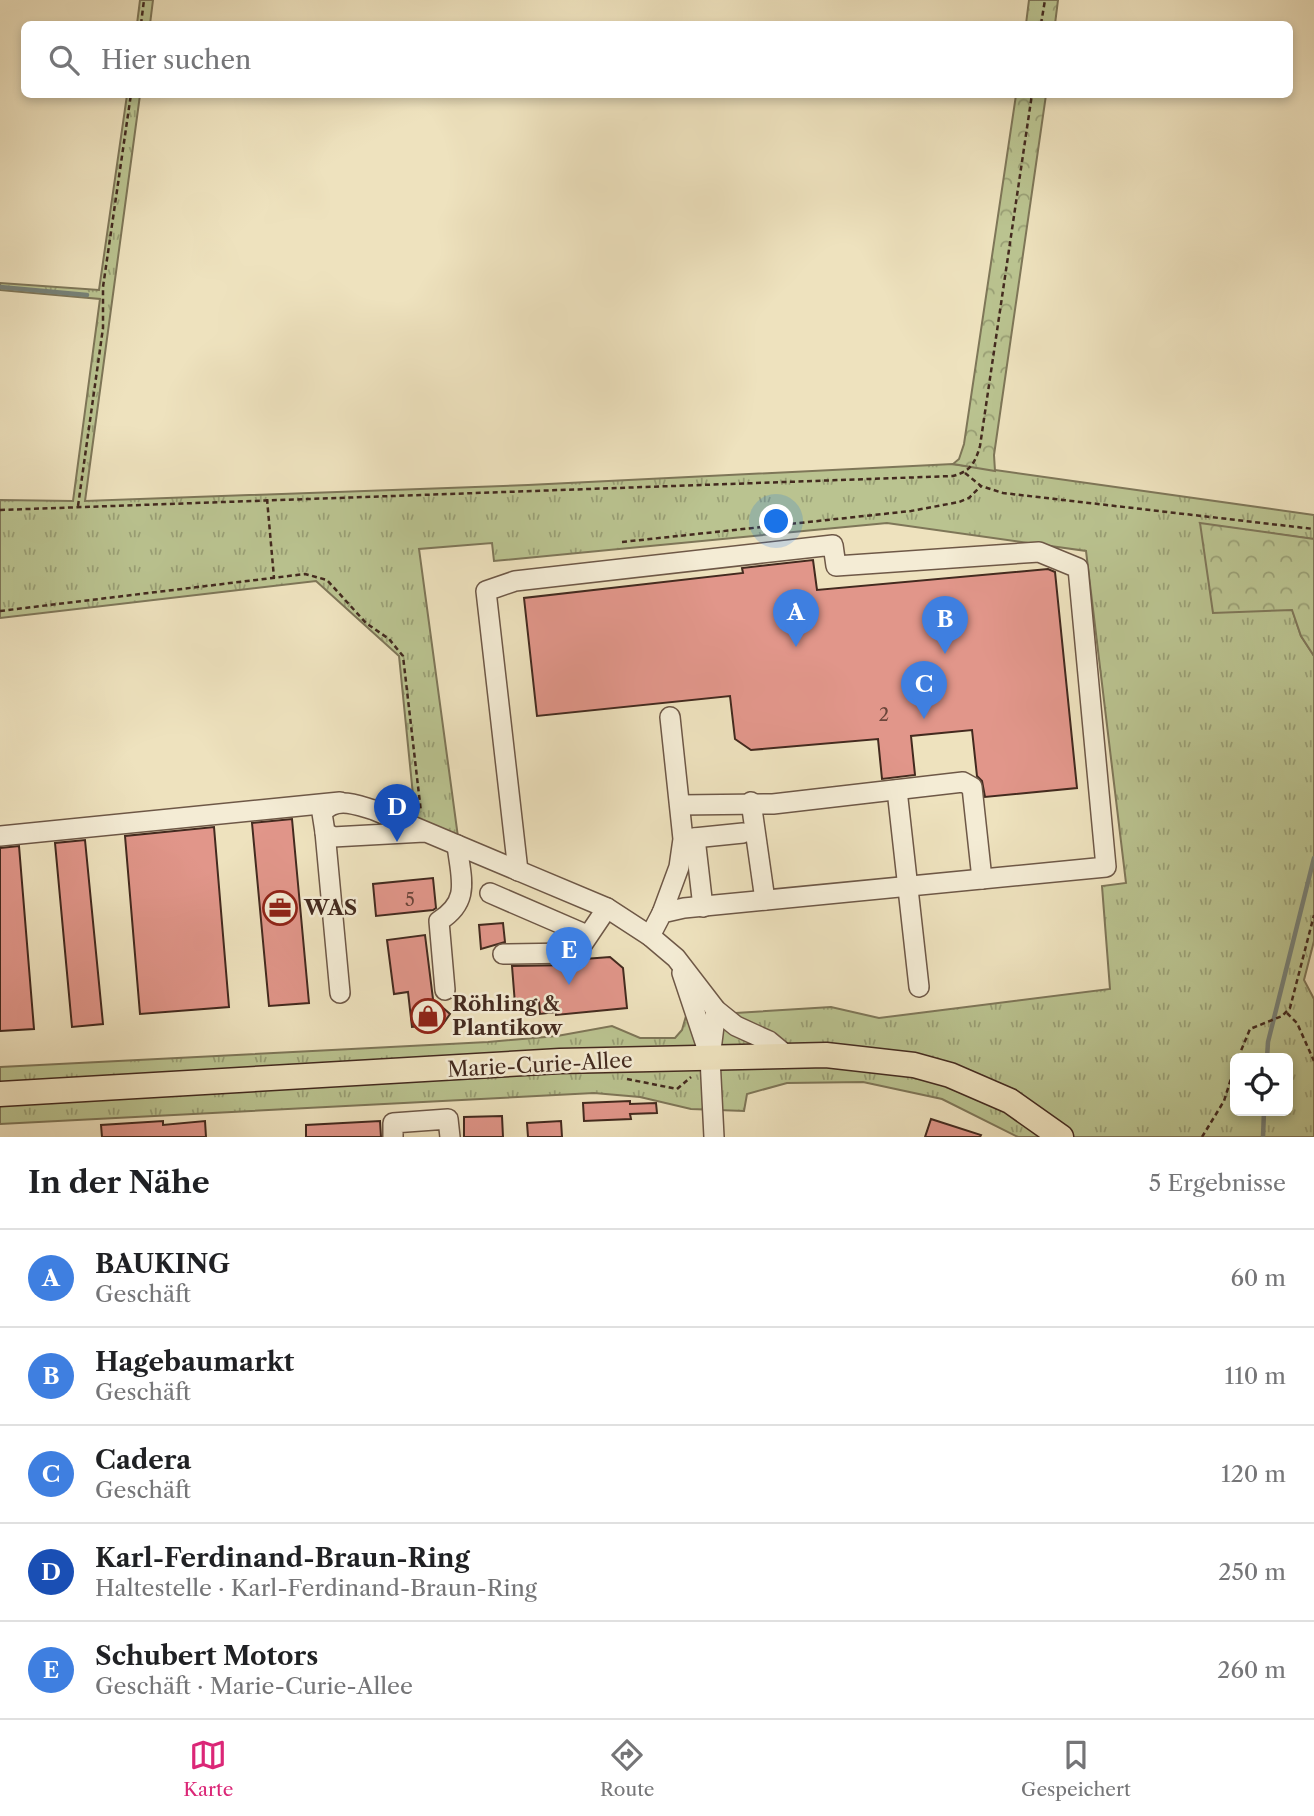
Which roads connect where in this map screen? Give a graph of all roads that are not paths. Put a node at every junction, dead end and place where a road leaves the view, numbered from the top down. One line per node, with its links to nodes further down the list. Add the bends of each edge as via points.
1 (670, 717): 5 (street)
2 (897, 790): 4 (street, via 773,804); 13 (street, via 963,782 972,787); 14 (street)
3 (344, 802): 6 (street, via 328,806 323,813); 7 (street); 9 (street)
4 (751, 802): 5 (street); 16 (street)
5 (680, 805): 10 (street)
6 (325, 832): 7 (street, via 333,837); 26 (street)
7 (424, 832): 11 (street)
8 (743, 833): 10 (street)
9 (0, 836)
10 (689, 839): 17 (street); 19 (street)
11 (457, 845): 12 (street); 25 (street, via 461,901 456,911 439,921)
12 (518, 871): 13 (street, via 486,590 515,581 833,545 835,566 1039,552 1078,568 1106,867); 18 (street)
13 (982, 878): 14 (street)
14 (907, 886): 16 (street); 24 (street)
15 (490, 892): 20 (street)
16 (765, 900): 17 (street)
17 (703, 907): 19 (street)
18 (607, 908): 20 (street); 21 (street)
19 (662, 913): 21 (street)
20 (586, 935): 22 (street, via 572,953)
21 (650, 936): 23 (street)
22 (503, 954)
23 (676, 958): 27 (street); 29 (street)
24 (919, 987)
25 (445, 990)
26 (340, 993)
27 (716, 1010): 28 (street); 29 (street)
28 (786, 1055): 29 (main road, Marie-Curie-Allee); 34 (main road, Marie-Curie-Allee, via 862,1058 950,1075 1010,1101)
29 (710, 1068): 30 (main road, Marie-Curie-Allee, via 560,1061); 33 (street)
30 (0, 1094)
31 (393, 1137): 32 (street, via 393,1123 448,1119)
32 (450, 1137)
33 (714, 1137)
34 (1061, 1137)

